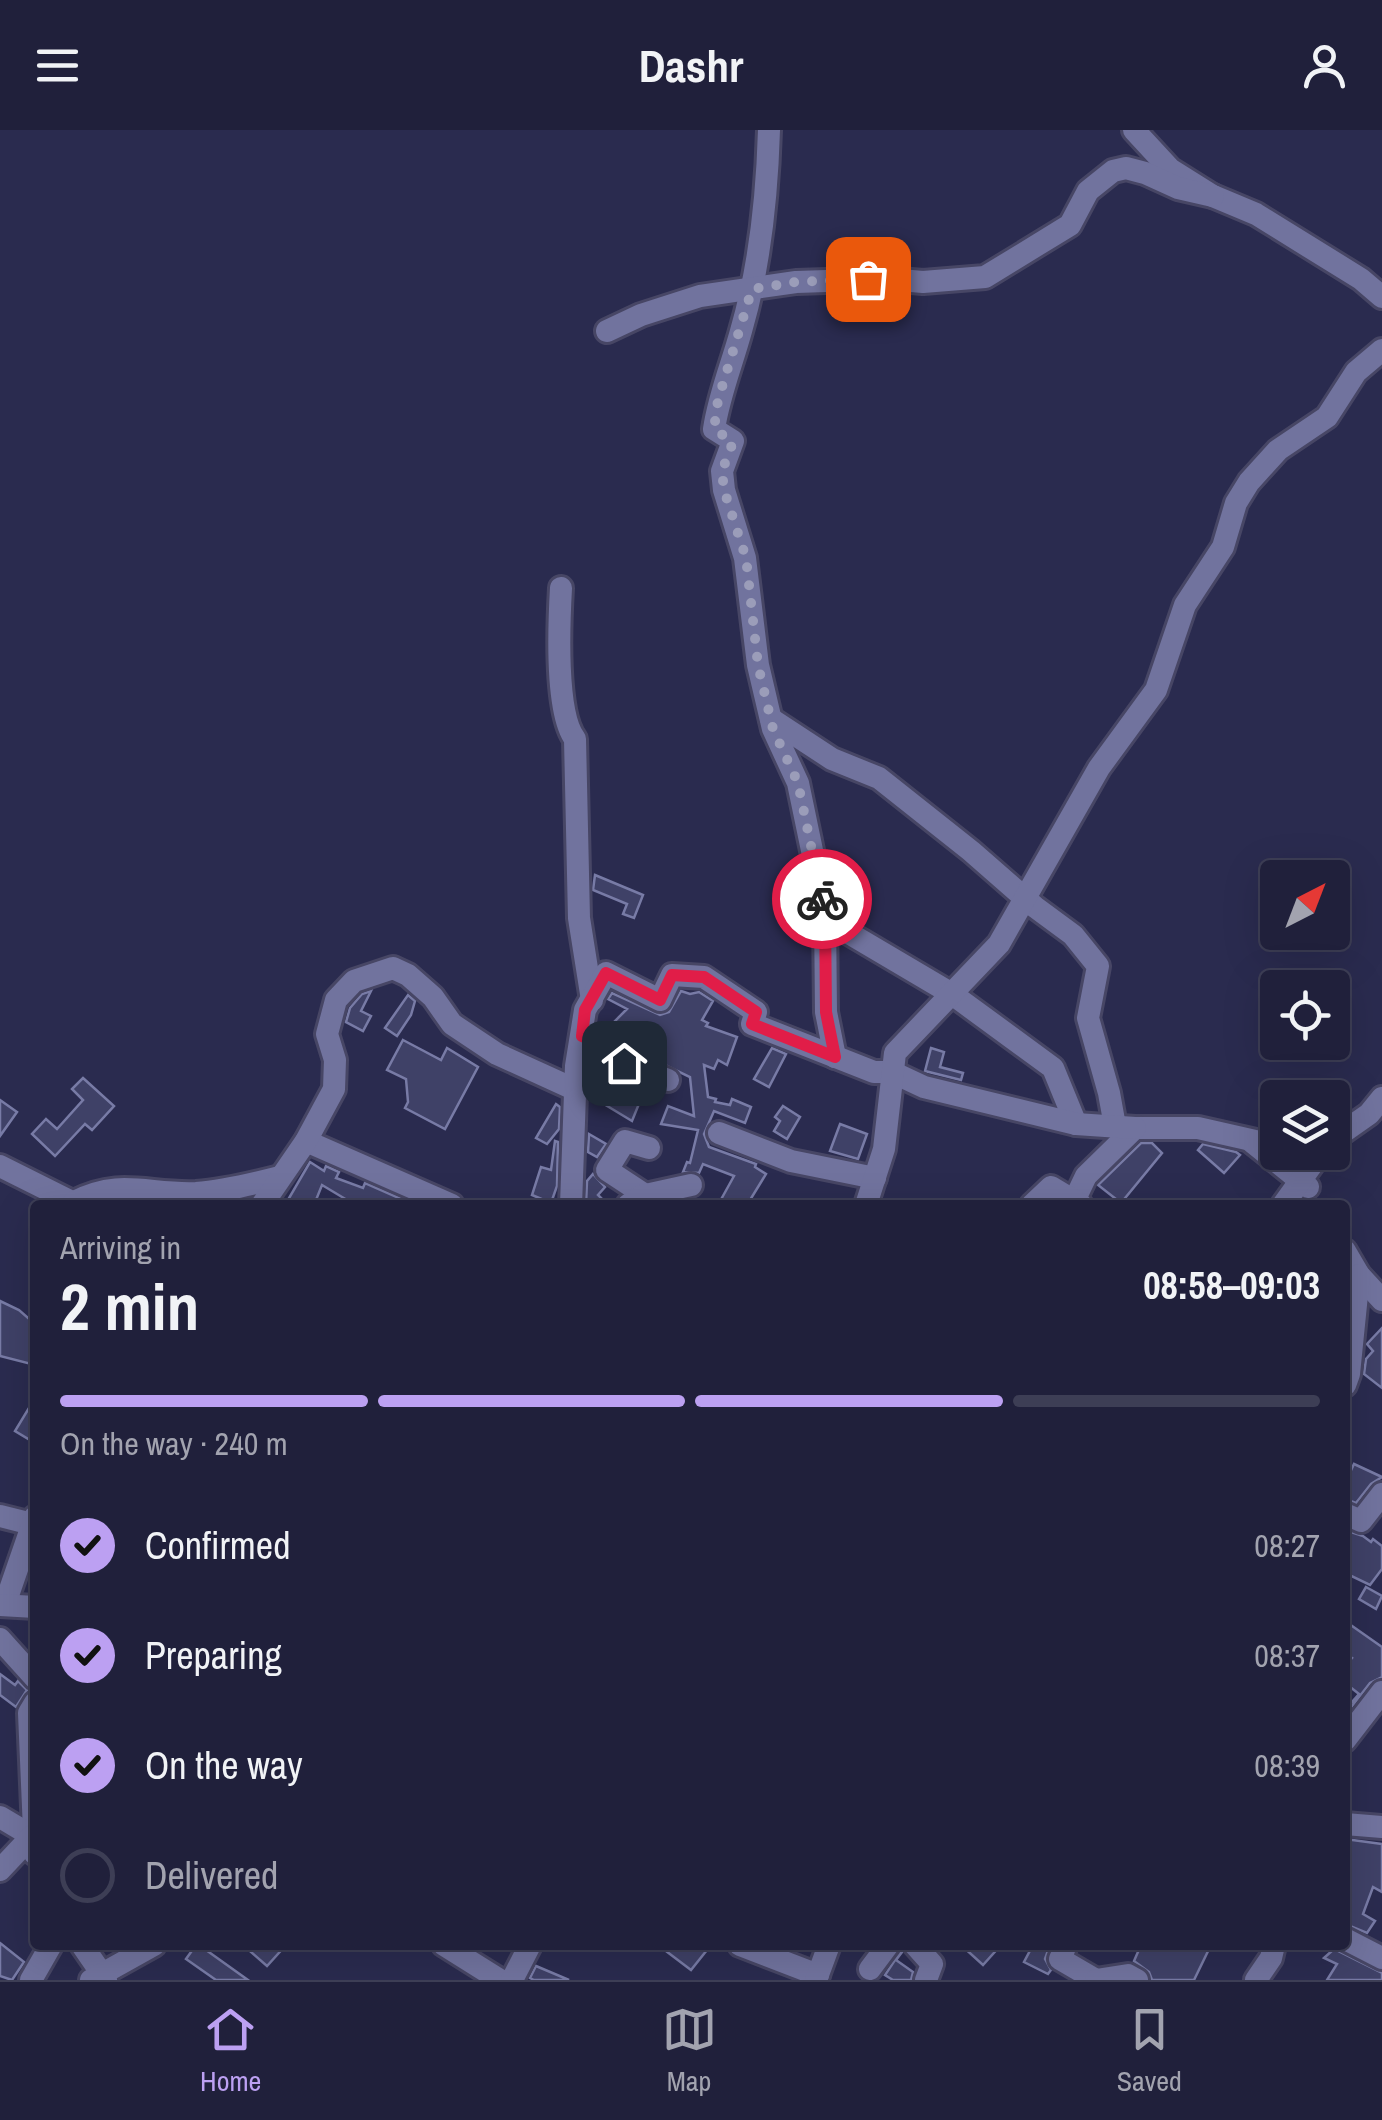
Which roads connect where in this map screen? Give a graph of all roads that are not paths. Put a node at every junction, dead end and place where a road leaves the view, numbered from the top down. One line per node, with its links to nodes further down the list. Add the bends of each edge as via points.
1 (769, 130): 4 (street)
2 (1134, 130): 3 (street, via 1170,170)
3 (1214, 196): 4 (street, via 1126,168 1113,170 1088,192 1070,226 985,278 848,279); 5 (street, via 1256,214)
4 (752, 289): 6 (street, via 677,302); 9 (street, via 714,429 733,442 722,471 724,490 746,558)
5 (1382, 297)
6 (608, 331)
7 (1382, 350): 10 (street, via 1356,372 1327,416 1278,450 1248,482 1223,547 1185,605 1156,690 1099,768)
8 (561, 588): 13 (street, via 559,664 567,728 575,739 579,918)
9 (771, 720): 10 (street, via 832,759 879,778); 11 (street, via 798,783)
10 (1025, 899): 12 (street, via 999,944); 21 (street, via 1073,935 1098,966 1088,1018)
11 (825, 919): 12 (street); 15 (street, via 826,1012)
12 (952, 994): 16 (street, via 895,1053); 20 (street, via 1053,1068)
13 (592, 1000): 14 (street); 15 (street, via 606,973 660,1000 672,975 704,977 756,1012 752,1024)
14 (582, 1036): 17 (street, via 619,1048 628,1056 624,1063); 18 (street)
15 (835, 1057): 16 (street)
16 (892, 1072): 20 (street); 30 (street)
17 (668, 1080)
18 (576, 1090): 25 (street, via 497,1054 452,1024 433,997 393,968 354,980 336,1000 327,1034 334,1089); 37 (street)
19 (1382, 1098): 22 (street)
20 (1076, 1124): 21 (street)
21 (1125, 1127): 24 (street, via 1198,1128); 42 (street, via 1086,1176)
22 (1350, 1127)
23 (718, 1132): 30 (street, via 791,1161)
24 (1250, 1140): 26 (street); 31 (street)
25 (306, 1141): 29 (street); 33 (street)
26 (1260, 1142)
27 (649, 1148): 38 (street, via 625,1141 607,1170)
28 (5, 1177): 34 (street)
29 (280, 1177): 35 (street, via 194,1193 108,1188); 36 (street)
30 (875, 1178): 39 (street)
31 (1311, 1178): 43 (street)
32 (691, 1185): 38 (street)
33 (421, 1199)
34 (65, 1200)
35 (84, 1200)
36 (266, 1200)
37 (570, 1200)
38 (637, 1200)
39 (868, 1200)
40 (1038, 1200): 41 (street, via 1052,1187)
41 (1072, 1200)
42 (1078, 1200)
43 (1288, 1200)
44 (1350, 1260): 45 (street)
45 (1359, 1275): 46 (street); 47 (street)
46 (1382, 1300)
47 (1350, 1364)
48 (1382, 1494): 50 (street, via 1362,1521)
49 (0, 1516): 51 (street)
50 (1350, 1516)
51 (30, 1520)
52 (30, 1531): 53 (street)
53 (2, 1605): 54 (street)
54 (30, 1607)
55 (0, 1639): 56 (street)
56 (30, 1672)
57 (1382, 1692): 59 (street)
58 (30, 1710): 61 (street)
59 (1373, 1723): 60 (street)
60 (1350, 1737)
61 (30, 1745)
62 (0, 1817): 65 (street)
63 (1350, 1824): 64 (street)
64 (1382, 1827)
65 (30, 1842)
66 (30, 1847): 67 (street)
67 (0, 1870)
68 (1350, 1942): 79 (street)
69 (47, 1950): 85 (street)
70 (85, 1950): 82 (street)
71 (146, 1950): 82 (street)
72 (452, 1950): 83 (street)
73 (525, 1950): 83 (street)
74 (752, 1950): 81 (street)
75 (827, 1950): 81 (street)
76 (884, 1950): 80 (street)
77 (1064, 1950): 84 (street, via 1060,1960)
78 (1273, 1950): 87 (street)
79 (1382, 1958)
80 (870, 1969)
81 (817, 1977)
82 (100, 1978)
83 (496, 1978)
84 (1091, 1978): 86 (street)
85 (31, 1980)
86 (1137, 1980)
87 (1256, 1980)

